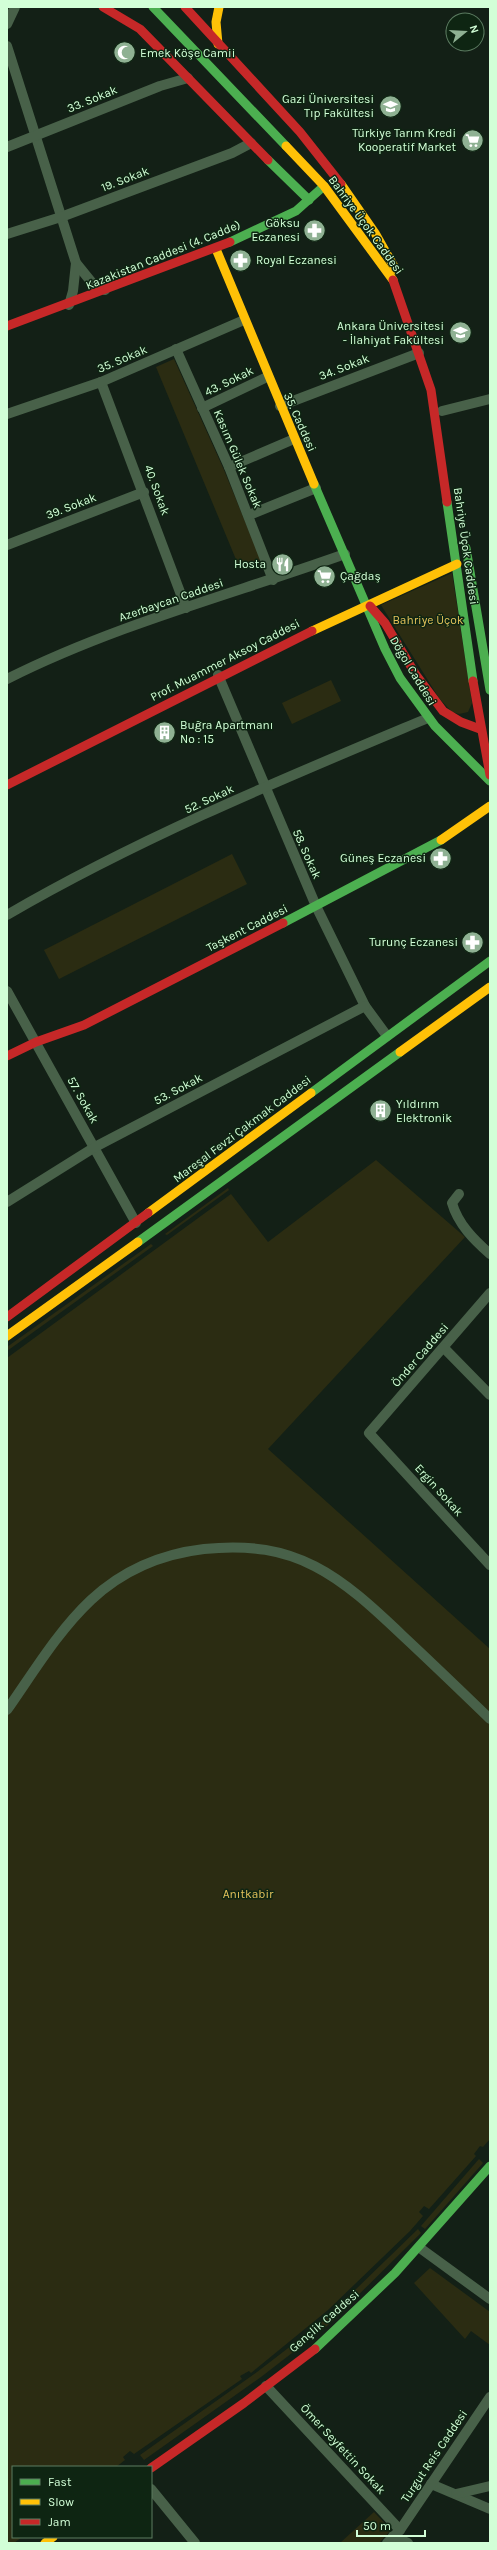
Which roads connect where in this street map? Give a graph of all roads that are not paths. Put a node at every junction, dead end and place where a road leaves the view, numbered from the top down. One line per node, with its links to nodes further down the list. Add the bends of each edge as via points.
1 (15, 7): 6 (street)
2 (103, 7): 10 (main road, via 140,28)
3 (153, 7): 15 (main road, Bahriye Üçok Caddesi)
4 (185, 7): 7 (main road, Bahriye Üçok Caddesi)
5 (218, 7): 7 (main road)
6 (7, 24)
7 (218, 44): 14 (main road, Bahriye Üçok Caddesi)
8 (7, 46): 9 (street)
9 (10, 66): 11 (street)
10 (188, 78): 11 (street, 33. Sokak, via 160,86); 12 (main road)
11 (36, 136): 13 (street, 33. Sokak); 17 (street)
12 (251, 143): 16 (main road); 17 (street, 19. Sokak, via 232,153)
13 (7, 147)
14 (332, 172): 15 (main road, Kazakistan Caddesi (4. Cadde)); 32 (main road, Bahriye Üçok Caddesi, via 377,233 402,282 438,390)
15 (324, 186): 16 (main road, Kazakistan Caddesi (4. Cadde)); 26 (main road, Bahriye Üçok Caddesi, via 392,278)
16 (309, 200): 19 (main road, Kazakistan Caddesi (4. Cadde), via 296,211)
17 (61, 217): 18 (street, 19. Sokak); 20 (street)
18 (7, 234)
19 (216, 249): 21 (main road, Kazakistan Caddesi (4. Cadde)); 23 (main road, 35. Caddesi)
20 (76, 263): 21 (street, via 93,284); 22 (street)
21 (105, 290): 22 (main road, Kazakistan Caddesi (4. Cadde))
22 (69, 305): 24 (main road, Kazakistan Caddesi (4. Cadde))
23 (244, 320): 25 (street, 35. Sokak); 27 (main road, 35. Caddesi)
24 (7, 326)
25 (176, 349): 28 (street, 35. Sokak); 31 (street, Kasım Gülek Sokak)
26 (418, 353): 30 (street, 34. Sokak); 43 (main road, Bahriye Üçok Caddesi, via 431,390)
27 (267, 377): 30 (main road, 35. Caddesi); 31 (street, 43. Sokak)
28 (102, 382): 33 (street, 35. Sokak); 38 (street, 40. Sokak)
29 (490, 400): 32 (street)
30 (280, 406): 34 (main road, 35. Caddesi)
31 (202, 408): 35 (street, Kasım Gülek Sokak)
32 (442, 411): 36 (main road, Bahriye Üçok Caddesi)
33 (7, 414)
34 (294, 439): 35 (street); 37 (main road, 35. Caddesi)
35 (229, 467): 39 (street, Kasım Gülek Sokak)
36 (453, 473)
37 (316, 488): 39 (street); 42 (main road, 35. Caddesi)
38 (144, 492): 41 (street, 39. Sokak); 46 (street, 40. Sokak)
39 (249, 515): 44 (street, Kasım Gülek Sokak)
40 (464, 536): 49 (main road, Bahriye Üçok Caddesi)
41 (7, 545)
42 (345, 554): 44 (street, Azerbaycan Caddesi); 45 (main road, 35. Caddesi)
43 (457, 564): 45 (main road, Prof. Muammer Aksoy Caddesi); 52 (main road, Bahriye Üçok Caddesi)
44 (273, 580): 46 (street, Azerbaycan Caddesi)
45 (367, 603): 47 (main road, Prof. Muammer Aksoy Caddesi); 50 (main road, Dögol Caddesi, via 376,633 391,662); 52 (main road, Dögol Caddesi, via 385,623 416,674 443,711 461,722)
46 (186, 608): 48 (street, Azerbaycan Caddesi, via 36,664)
47 (218, 675): 55 (main road, Prof. Muammer Aksoy Caddesi); 56 (street, 58. Sokak)
48 (7, 678)
49 (490, 690)
50 (428, 718): 54 (main road, Dögol Caddesi); 56 (street, 52. Sokak)
51 (490, 728): 52 (main road, Dögol Caddesi)
52 (480, 729): 53 (main road)
53 (490, 775)
54 (490, 781)
55 (7, 785)
56 (264, 787): 58 (street, 58. Sokak); 59 (street, 52. Sokak, via 65,882)
57 (490, 806): 58 (main road, Taşkent Caddesi, via 457,831)
58 (316, 906): 63 (street, 58. Sokak); 65 (main road, Taşkent Caddesi, via 84,1025)
59 (7, 915)
60 (490, 961): 64 (main road, Mareşal Fevzi Çakmak Caddesi)
61 (490, 987): 74 (main road)
62 (7, 991): 65 (street, 57. Sokak)
63 (365, 1006): 64 (street, 58. Sokak); 67 (street, 53. Sokak)
64 (387, 1036): 70 (main road, Mareşal Fevzi Çakmak Caddesi)
65 (36, 1042): 66 (main road, Taşkent Caddesi); 67 (street, 57. Sokak)
66 (7, 1056)
67 (95, 1147): 69 (street, 53. Sokak); 70 (street, 57. Sokak)
68 (459, 1194): 71 (street, via 452,1203 455,1214 474,1240)
69 (7, 1202)
70 (136, 1223): 73 (main road, Mareşal Fevzi Çakmak Caddesi)
71 (490, 1254)
72 (490, 1293): 75 (street, Önder Caddesi)
73 (7, 1317)
74 (7, 1336)
75 (444, 1348): 76 (street); 77 (street, Önder Caddesi)
76 (490, 1394)
77 (368, 1434): 78 (street, Ergin Sokak)
78 (490, 1565)
79 (7, 1710): 80 (street, via 70,1622 106,1588 133,1570 170,1555 232,1547 285,1555 315,1565 335,1577 367,1602)
80 (490, 1719)
81 (490, 2166): 82 (main road, Gençlik Caddesi)
82 (420, 2248): 83 (street); 84 (main road, Gençlik Caddesi, via 332,2334)
83 (490, 2299)
84 (266, 2386): 86 (main road, Gençlik Caddesi); 92 (street, Ömer Seyfettin Sokak)
85 (490, 2397): 87 (street, Turgut Reis Caddesi)
86 (152, 2467)
87 (431, 2484): 90 (street); 92 (street, Turgut Reis Caddesi)
88 (490, 2486): 90 (street)
89 (152, 2490): 93 (street)
90 (456, 2494): 91 (street)
91 (490, 2509)
92 (393, 2536): 94 (street)
93 (196, 2543)
94 (408, 2543)

